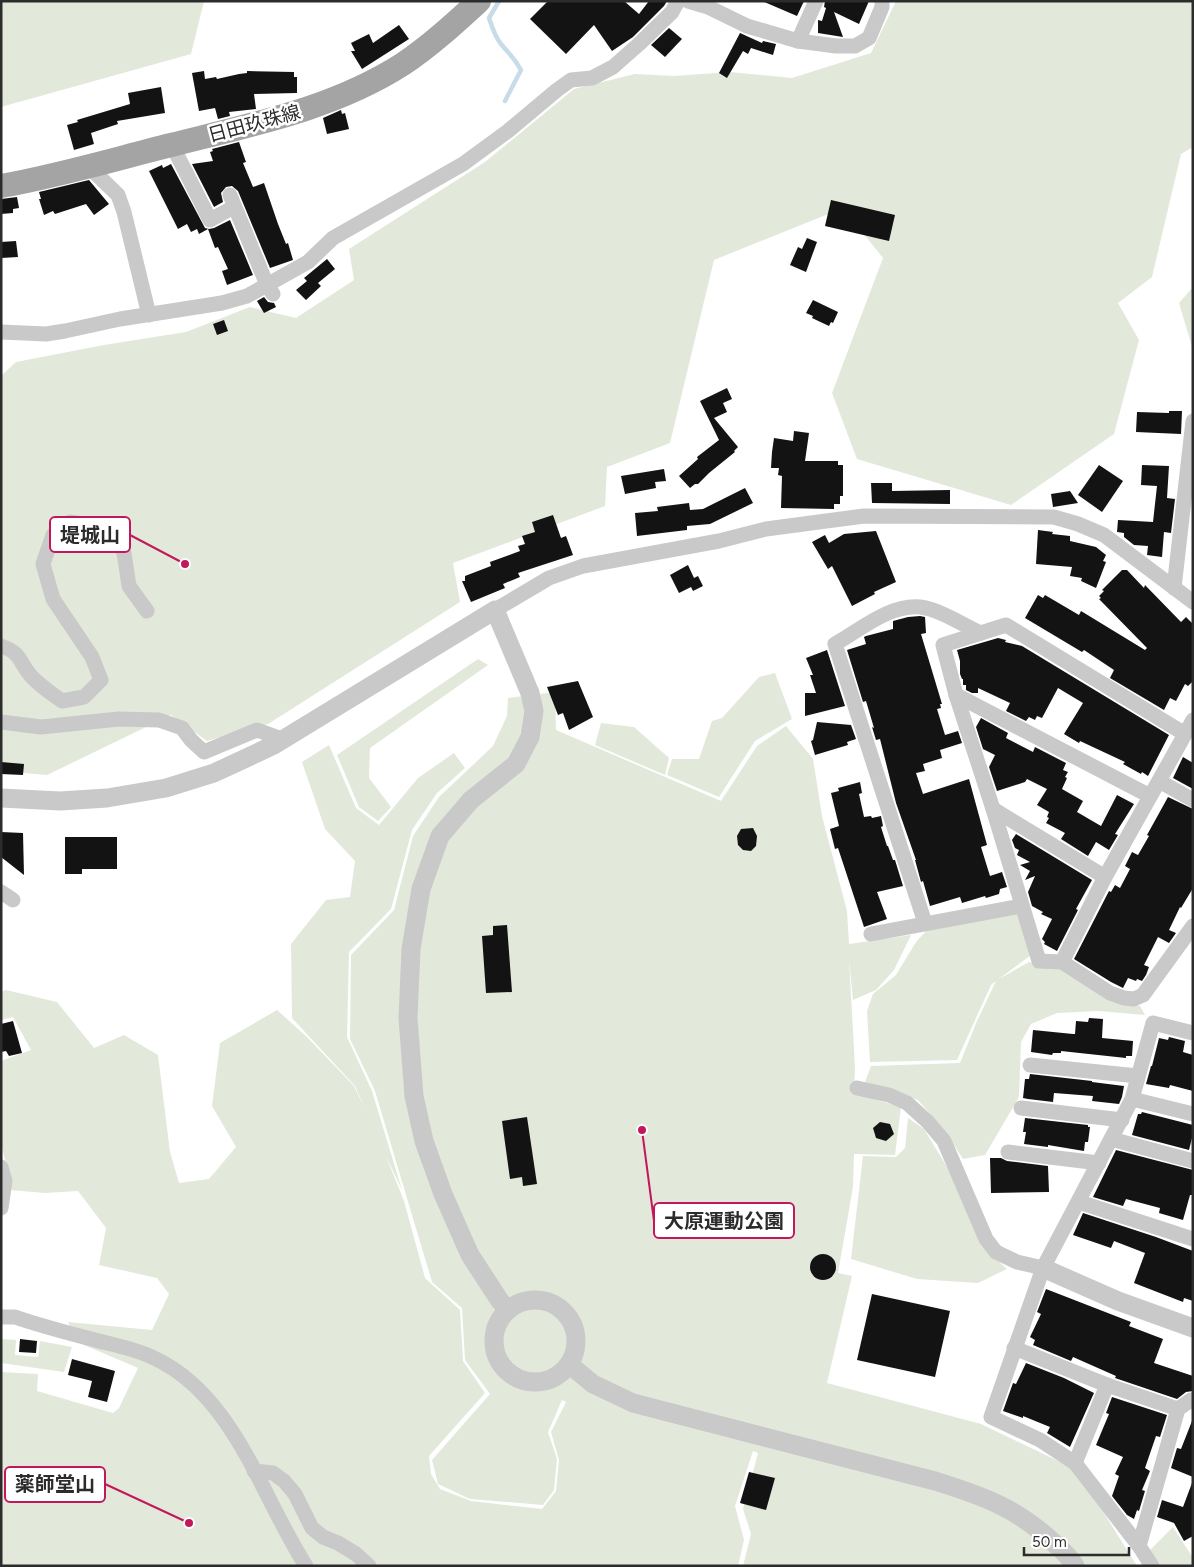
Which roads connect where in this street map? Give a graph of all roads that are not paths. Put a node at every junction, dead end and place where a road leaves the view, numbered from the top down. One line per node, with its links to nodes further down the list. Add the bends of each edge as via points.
1 (479, 1): 7 (main road, 日田玖珠線, via 403,64 359,87 314,107)
2 (678, 1): 10 (street, via 672,12 614,67 592,78 572,80 556,90 463,164 333,238 308,262)
3 (688, 1): 6 (street, via 747,26)
4 (816, 1): 6 (street)
5 (882, 1): 6 (street, via 869,38 855,46)
6 (798, 41)
7 (172, 145): 8 (main road, 日田玖珠線); 10 (street, via 210,220 232,201)
8 (88, 166): 9 (main road, 日田玖珠線); 11 (street, via 118,195)
9 (1, 186)
10 (270, 289): 11 (street)
11 (149, 315): 12 (street, via 46,334)
12 (1, 332)
13 (1193, 421): 14 (street)
14 (1174, 588): 15 (street); 16 (street, via 1104,535 1054,517 864,516 766,529 583,566 548,578)
15 (1193, 602)
16 (495, 610): 24 (street); 53 (street, via 530,693 534,711 530,737 516,764 471,800 440,836 421,889 411,949 408,1018 414,1096 424,1141 470,1255)
17 (147, 611): 19 (street, via 128,586 124,553 114,534 96,526 70,522 53,536 43,564 53,599 92,657 101,680 84,697 62,701 31,675 14,650)
18 (981, 633): 20 (street, via 943,645); 23 (street, via 1006,625); 32 (street, via 922,608 906,607 891,611 836,644)
19 (1, 646)
20 (956, 695): 26 (street); 29 (street)
21 (1193, 720): 23 (street)
22 (1, 722): 24 (street, via 41,727 119,719 159,720 182,728 204,752 257,730)
23 (1185, 734): 25 (street)
24 (282, 739): 27 (street, via 214,773 166,788 79,800)
25 (1159, 781): 26 (street); 28 (street)
26 (1150, 796): 30 (street)
27 (1, 798)
28 (1193, 800)
29 (994, 809): 30 (street); 31 (street)
30 (1105, 877): 35 (street)
31 (1022, 906): 32 (street); 35 (street, via 1039,961)
32 (925, 923): 34 (street)
33 (1193, 926): 35 (street, via 1143,995 1134,999 1110,993)
34 (871, 934)
35 (1062, 962)
36 (1193, 1033): 38 (street, via 1153,1023)
37 (1030, 1065): 38 (street)
38 (1138, 1076): 40 (street)
39 (857, 1088): 52 (street, via 907,1103 928,1122 944,1141 986,1239 996,1252 1017,1262)
40 (1132, 1099): 42 (street); 43 (street)
41 (1021, 1108): 43 (street)
42 (1193, 1114)
43 (1122, 1120): 44 (street)
44 (1112, 1139): 46 (street); 47 (street)
45 (1008, 1152): 47 (street)
46 (1193, 1161)
47 (1099, 1163): 49 (street)
48 (1, 1167): 50 (street, via 5,1181)
49 (1079, 1202): 51 (street); 52 (street)
50 (1, 1208)
51 (1193, 1240)
52 (1043, 1268): 55 (street, via 1118,1301); 56 (street)
53 (508, 1310): 57 (street, via 524,1301 538,1300 552,1303 564,1311 573,1323 577,1337); 57 (street, via 495,1331 494,1345 506,1370 518,1378 539,1382 560,1375)
54 (1, 1316): 62 (street, via 15,1317 153,1357 175,1370 197,1387 231,1428)
55 (1193, 1328)
56 (1014, 1348): 58 (street); 61 (street, via 991,1417 1040,1440)
57 (570, 1365): 66 (street, via 593,1384 633,1404 982,1496 1017,1512 1071,1558)
58 (1107, 1385): 60 (street); 61 (street)
59 (1193, 1400): 60 (street)
60 (1178, 1409): 63 (street)
61 (1075, 1462): 63 (street)
62 (254, 1471): 64 (street); 65 (street, via 273,1473 284,1481 295,1494 312,1528 356,1554)
63 (1139, 1546): 67 (street)
64 (306, 1566)
65 (369, 1566)
66 (1076, 1566)
67 (1152, 1566)

